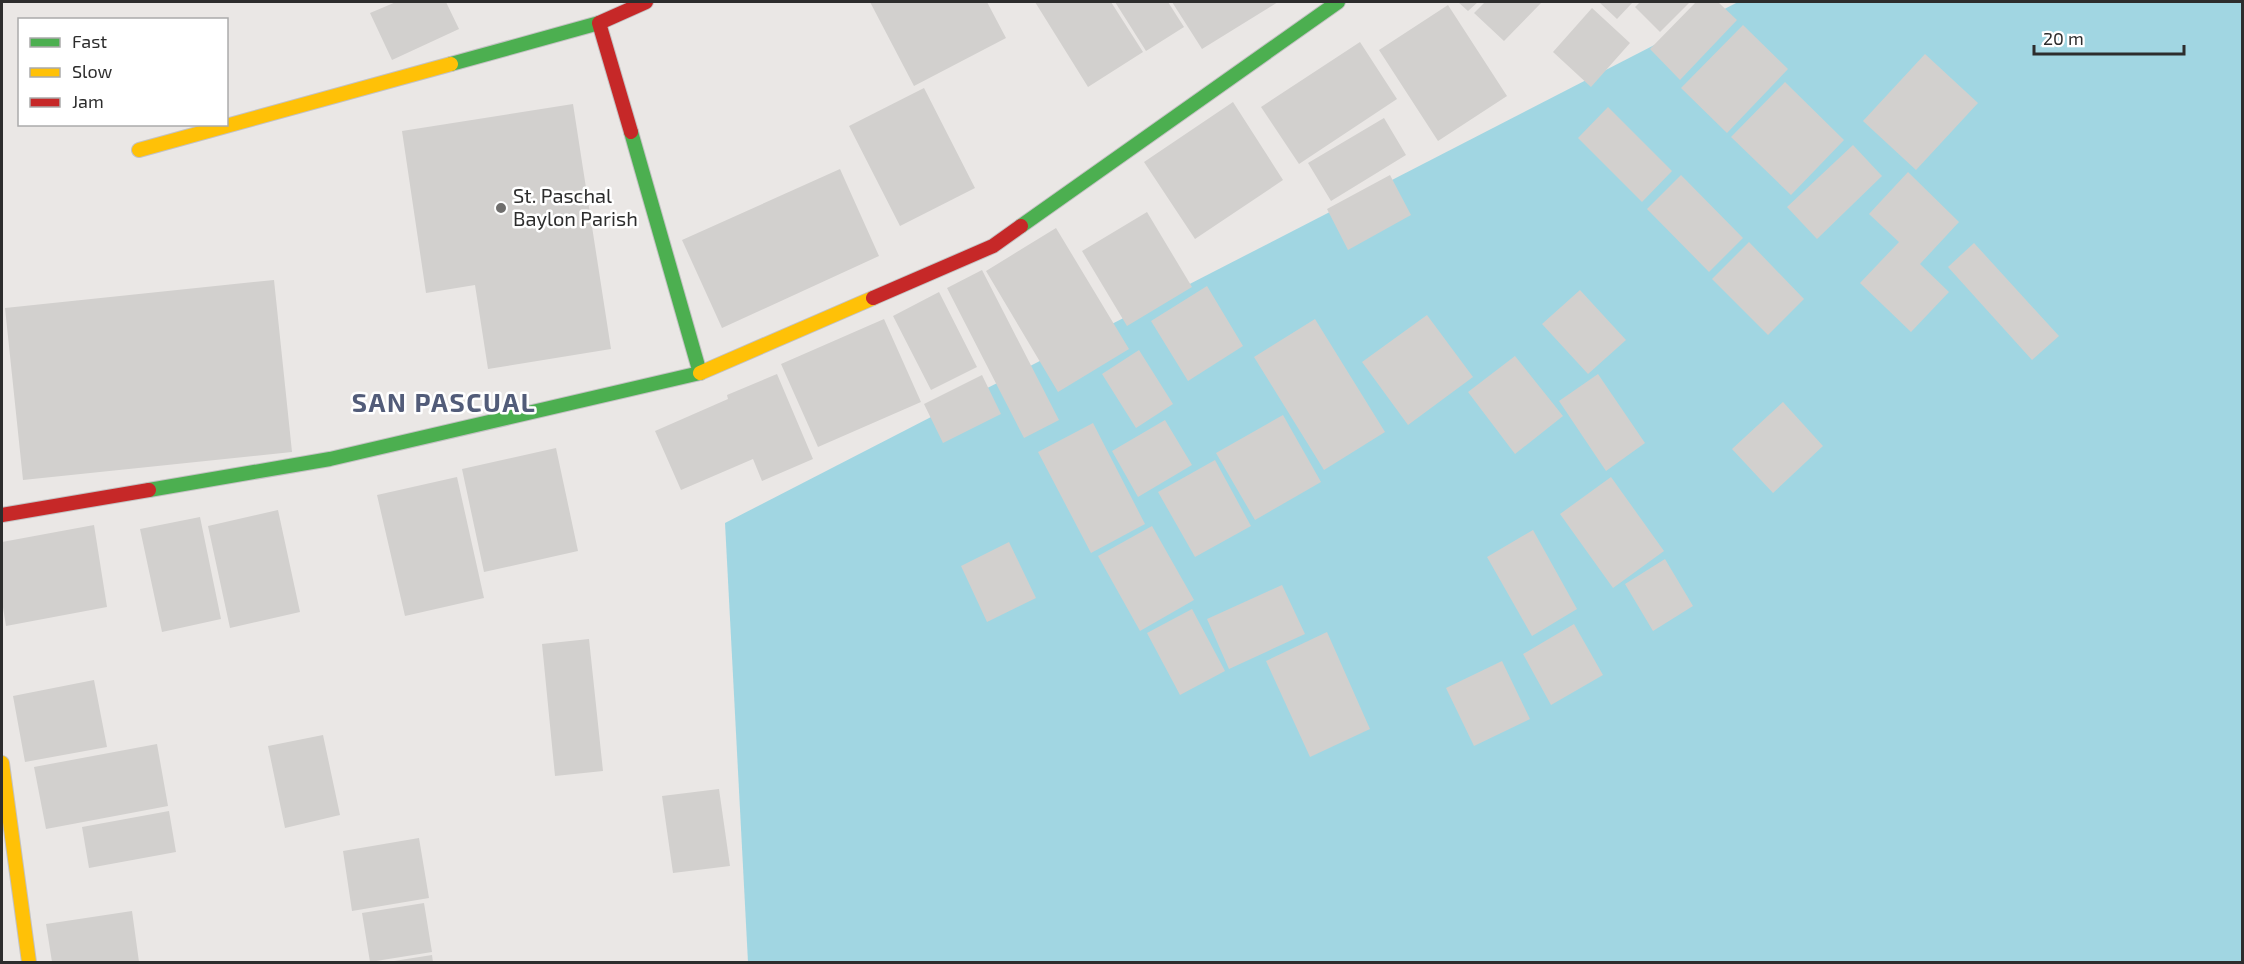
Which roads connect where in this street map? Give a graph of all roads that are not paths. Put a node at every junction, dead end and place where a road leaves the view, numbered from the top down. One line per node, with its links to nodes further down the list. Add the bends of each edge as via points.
1 (646, 2): 3 (main road)
2 (1338, 2): 7 (main road, via 993,246)
3 (599, 23): 4 (main road); 7 (main road)
4 (228, 125)
5 (226, 126): 6 (main road)
6 (139, 150)
7 (700, 374): 8 (main road, via 330,459)
8 (2, 515)
9 (2, 763): 10 (main road)
10 (29, 963)

